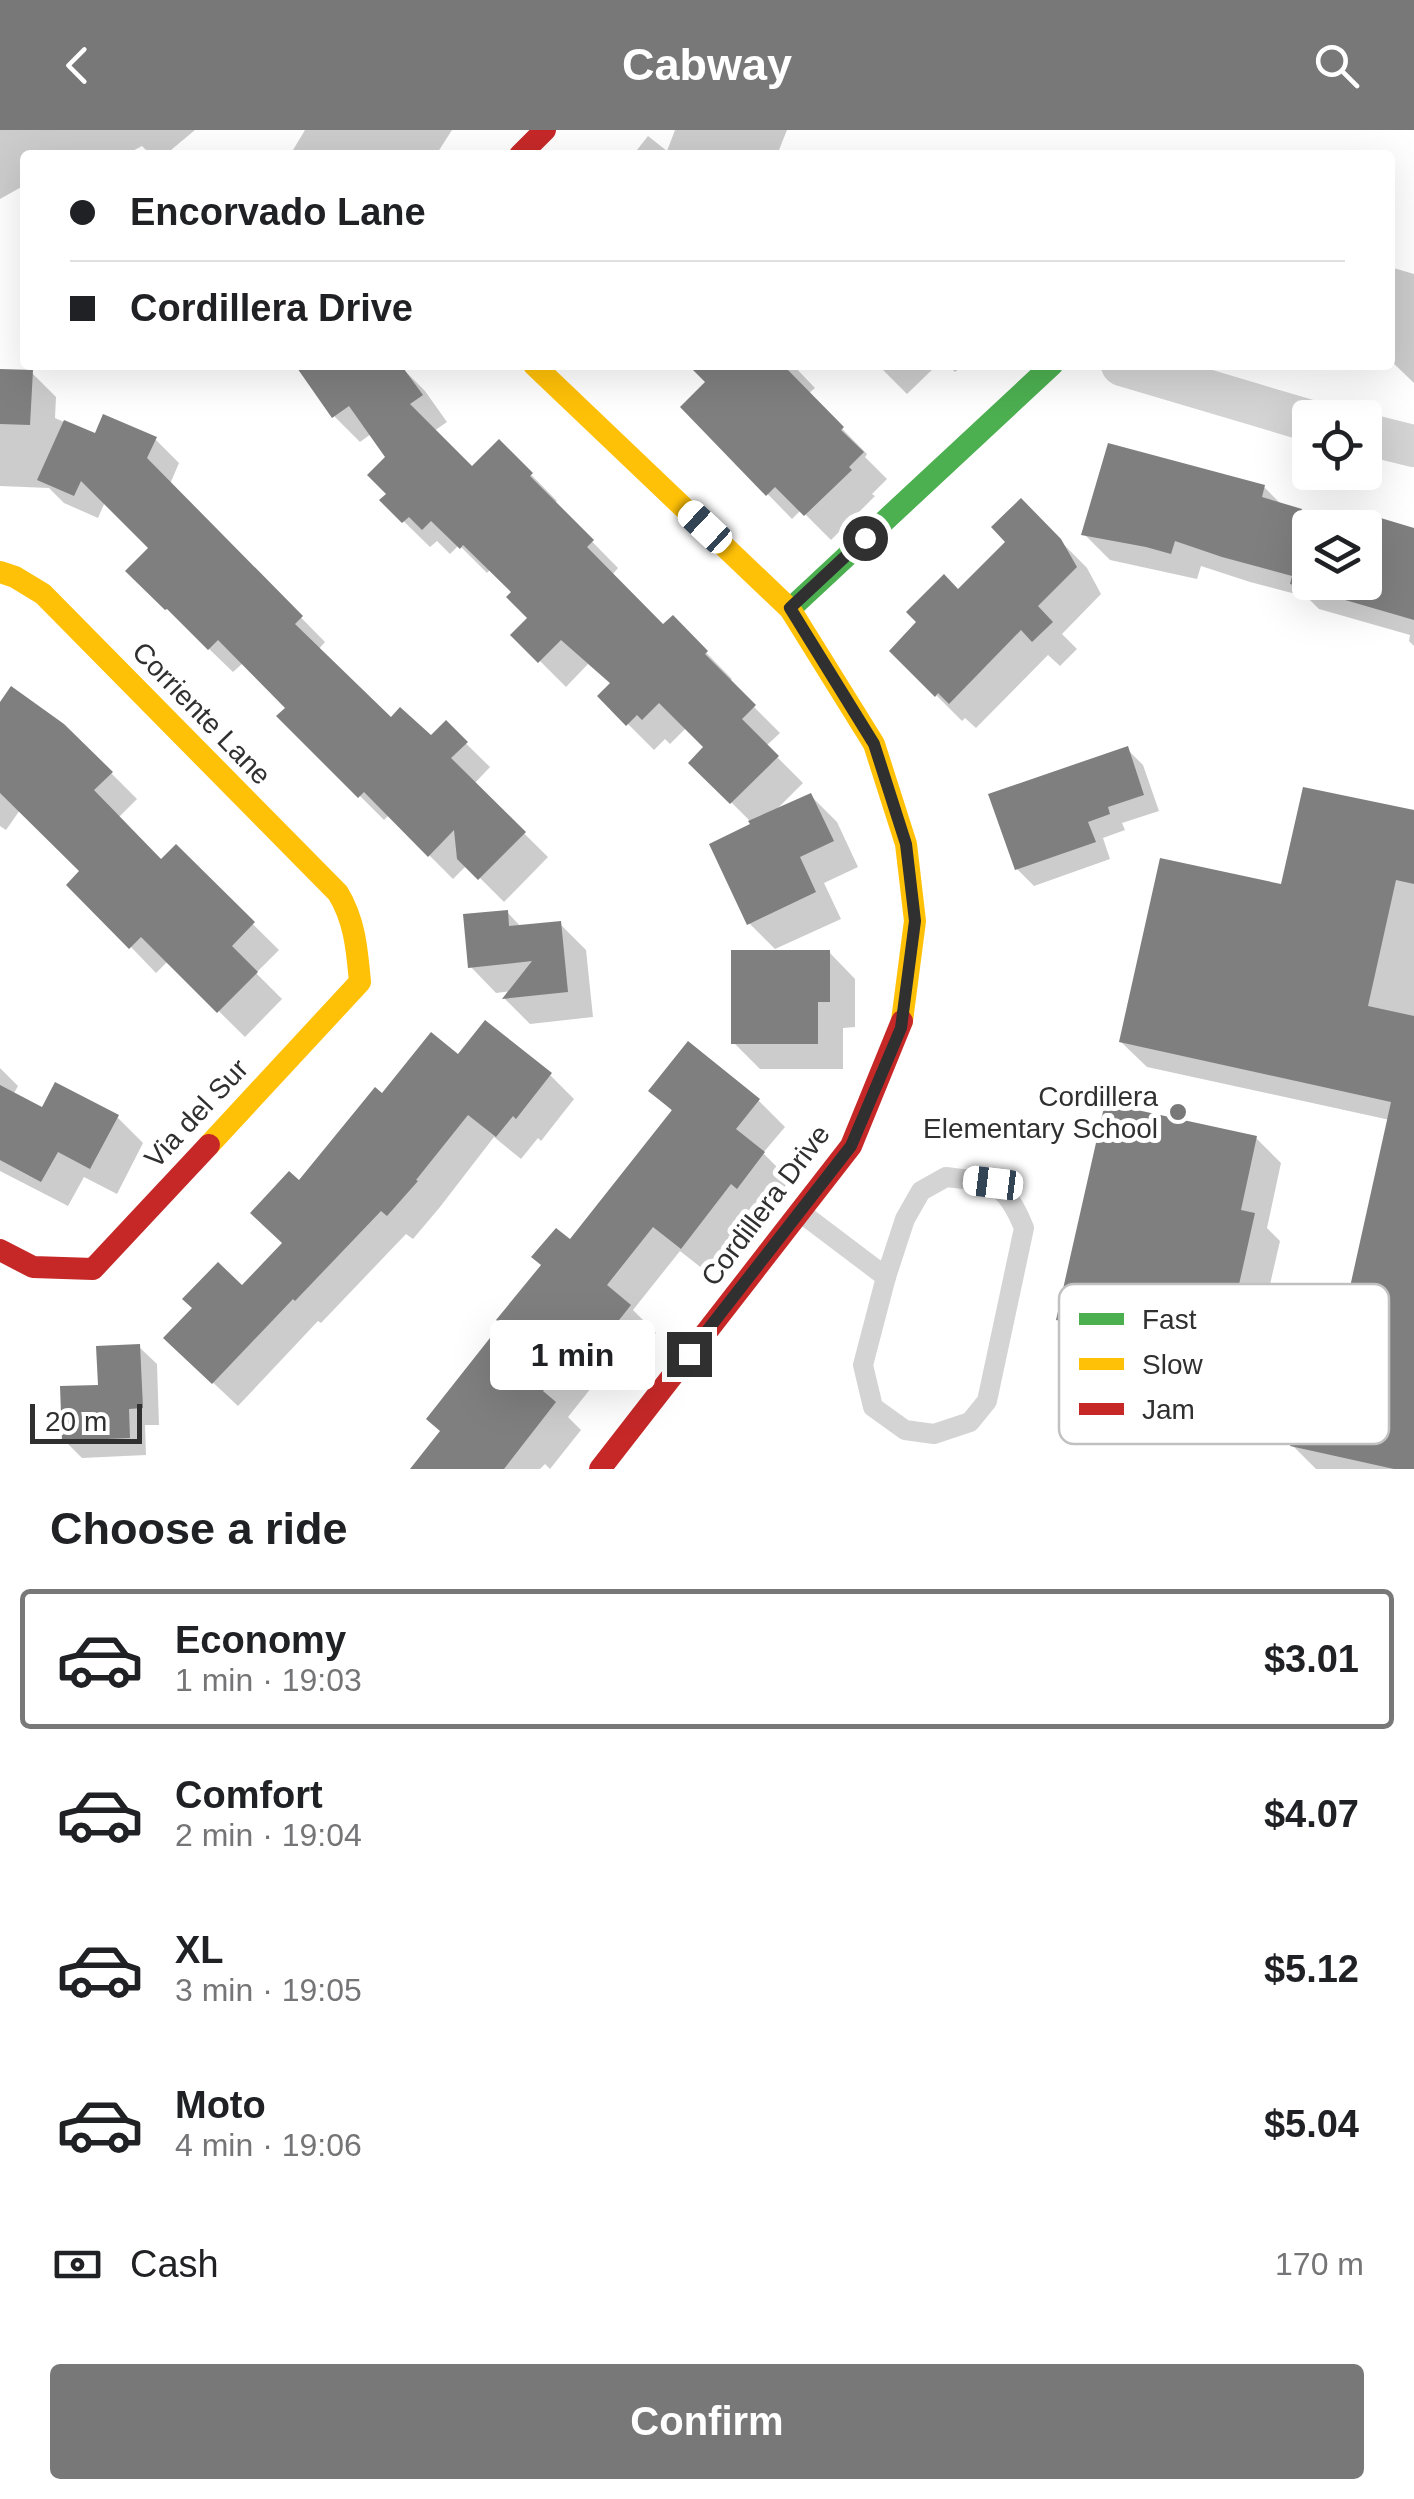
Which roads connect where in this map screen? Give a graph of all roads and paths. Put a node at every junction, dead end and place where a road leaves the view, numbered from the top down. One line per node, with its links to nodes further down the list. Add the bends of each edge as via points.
1 (545, 130): 2 (street)
2 (525, 150)
3 (539, 370): 10 (street, Cordillera Drive)
4 (1047, 370): 10 (street)
5 (1139, 370): 6 (street)
6 (1292, 416)
7 (1382, 438): 8 (street)
8 (1414, 446)
9 (0, 572): 11 (street, Corriente Lane, via 43,594)
10 (790, 608): 12 (street, Cordillera Drive, via 874,744 906,844 915,921 901,1028 851,1146)
11 (350, 910): 13 (street, Via del Sur, via 360,982 93,1268 32,1266)
12 (800, 1212): 14 (lane); 15 (street, Cordillera Drive)
13 (0, 1250)
14 (886, 1277): 14 (lane, via 863,1365 873,1406 905,1430 934,1434 970,1422 987,1401 1024,1228 1014,1202 993,1183 946,1177 922,1191)
15 (600, 1469)

